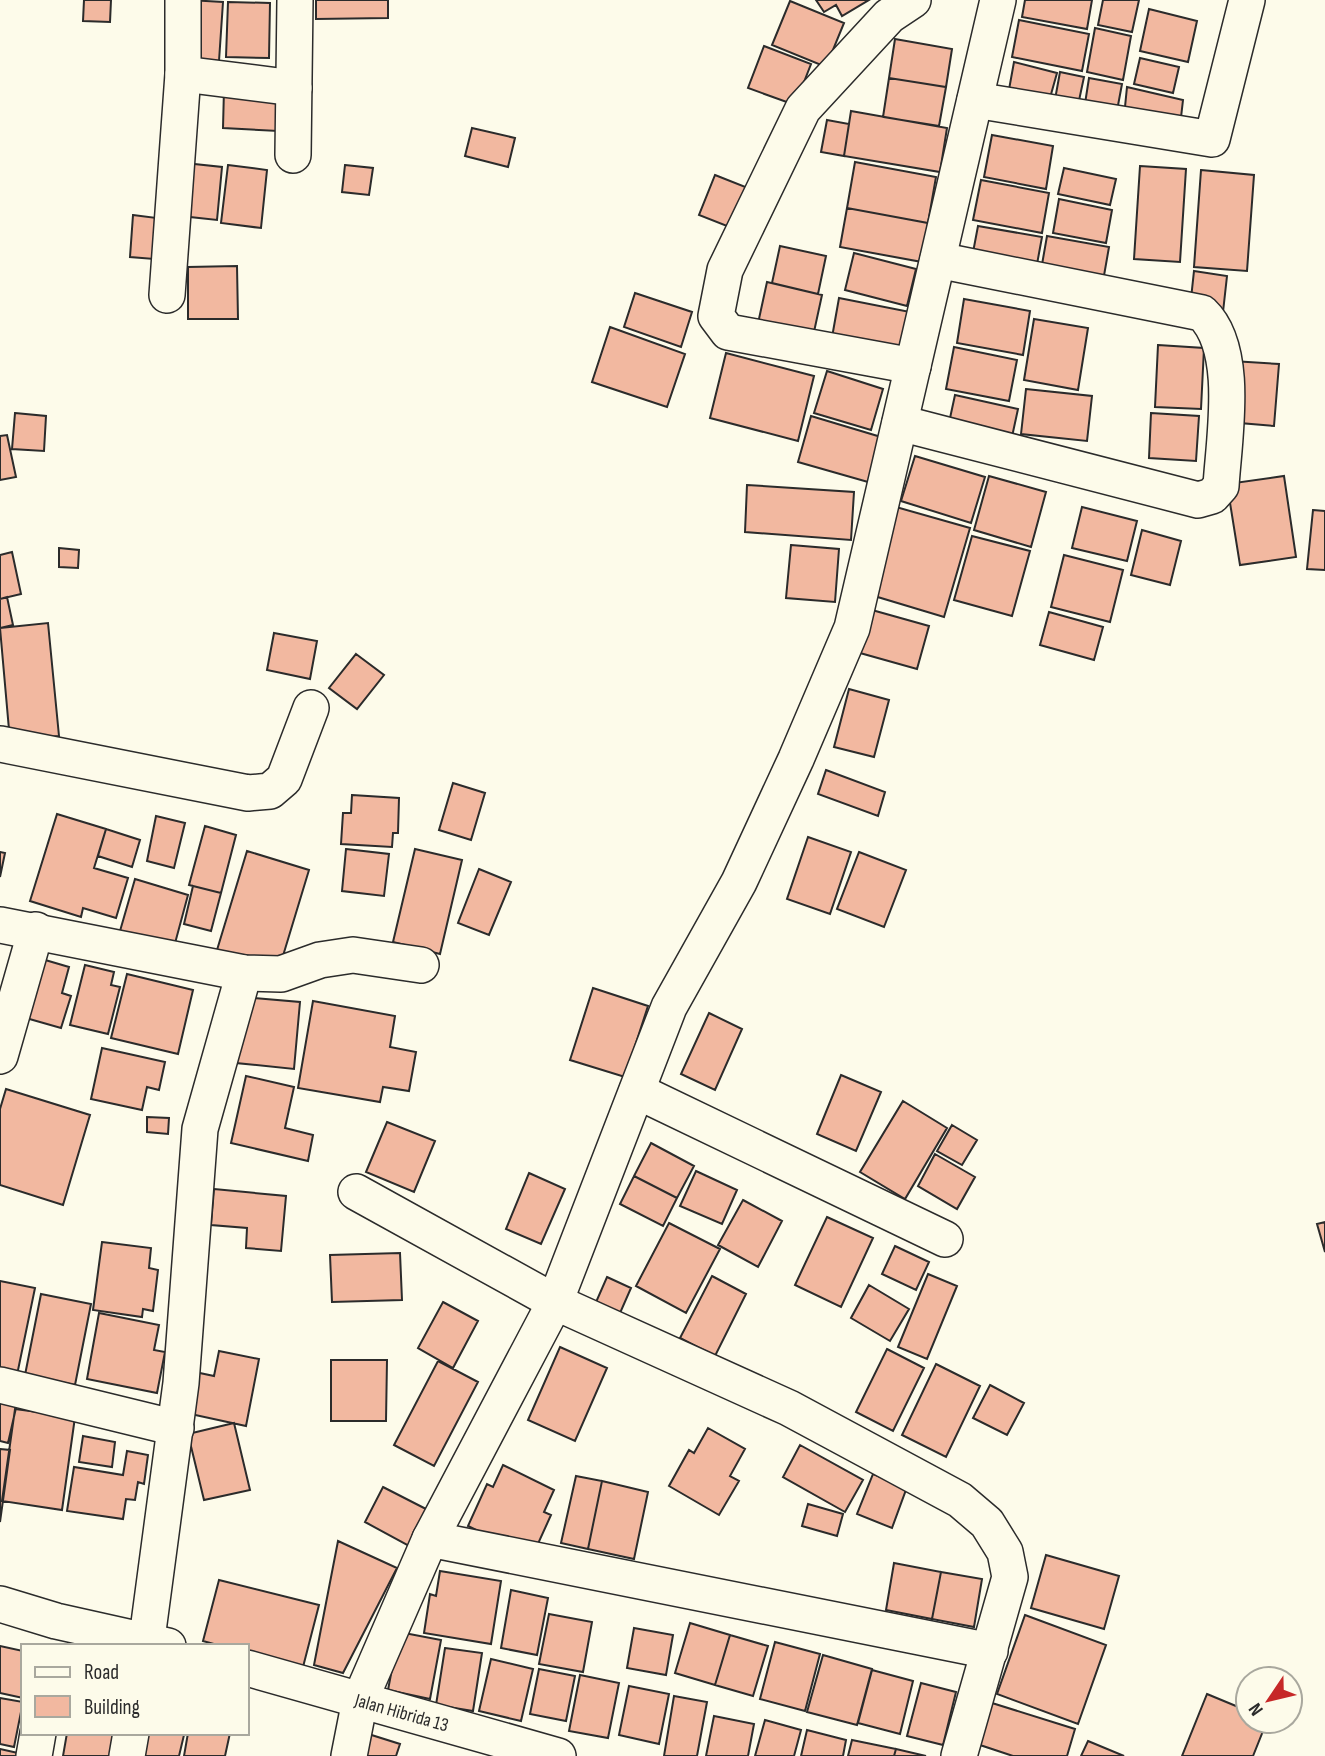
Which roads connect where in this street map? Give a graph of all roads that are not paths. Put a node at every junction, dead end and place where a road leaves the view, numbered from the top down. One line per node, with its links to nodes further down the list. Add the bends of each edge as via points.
1 (183, 0): 6 (street)
2 (295, 0): 7 (street)
3 (913, 0): 12 (street, via 889,16 803,109 725,270 716,316 728,332)
4 (998, 0): 8 (street)
5 (1247, 0): 8 (street, via 1212,139)
6 (183, 74): 7 (street); 11 (street)
7 (294, 88): 9 (street)
8 (975, 100): 10 (street)
9 (293, 155)
10 (938, 260): 12 (street); 13 (street, via 1202,313 1220,335 1224,354 1220,486 1212,496 1198,500)
11 (167, 295)
12 (913, 366): 13 (street)
13 (900, 423): 21 (street, via 852,628 739,881 669,1007)
14 (311, 708): 15 (street, via 284,779 270,791 248,793)
15 (0, 744)
16 (0, 925): 17 (street)
17 (36, 930): 19 (street); 20 (street)
18 (421, 965): 19 (street, via 353,955 320,960 281,974)
19 (244, 974): 26 (street, via 200,1129)
20 (0, 1056)
21 (637, 1091): 23 (street); 24 (street)
22 (356, 1192): 24 (street)
23 (945, 1239)
24 (555, 1302): 27 (street); 31 (street, via 789,1408 960,1500 986,1523 1005,1552 1010,1577)
25 (0, 1385): 26 (street)
26 (176, 1428): 30 (street)
27 (430, 1539): 31 (street); 33 (street)
28 (0, 1604): 29 (street)
29 (54, 1633): 30 (street)
30 (153, 1644)
31 (990, 1651): 40 (street)
32 (248, 1668): 33 (street, Jalan Hibrida 13)
33 (360, 1700): 38 (street); 39 (street, Jalan Hibrida 13)
34 (38, 1735): 36 (street)
35 (131, 1735): 37 (street)
36 (34, 1756)
37 (127, 1756)
38 (349, 1756)
39 (558, 1756)
40 (959, 1756)

